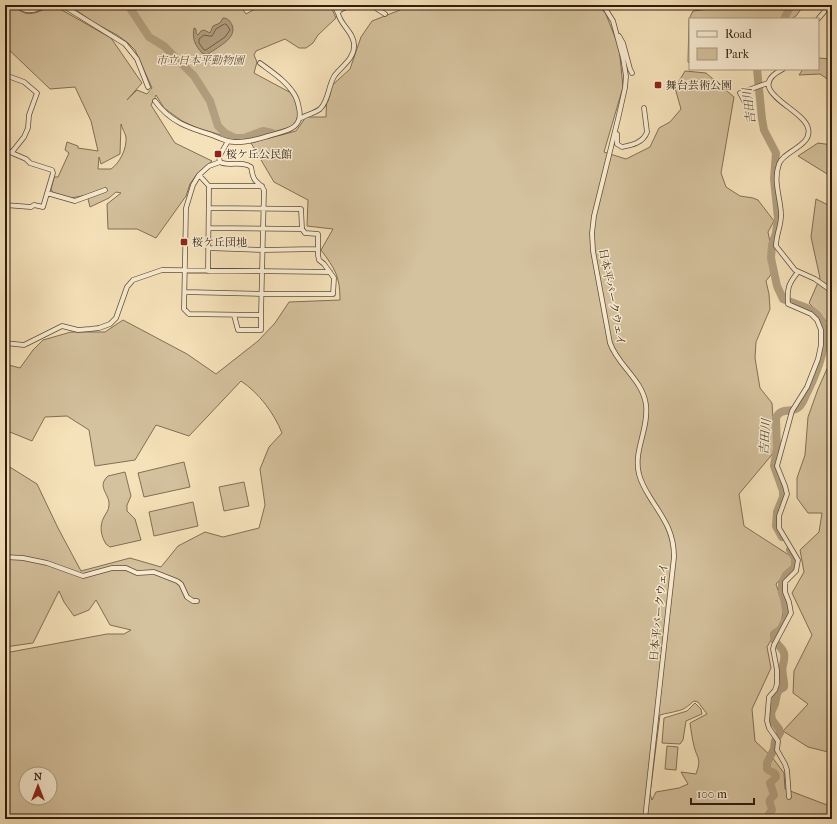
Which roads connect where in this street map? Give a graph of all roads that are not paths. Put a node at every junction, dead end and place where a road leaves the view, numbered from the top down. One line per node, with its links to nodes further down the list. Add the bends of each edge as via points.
1 (17, 5): 2 (street, via 27,11 34,11)
2 (47, 5)
3 (62, 5): 18 (street, via 125,44 137,59)
4 (334, 5): 9 (street)
5 (350, 5): 9 (street)
6 (371, 5): 10 (street)
7 (603, 5): 12 (street, 日本平パークウェイ)
8 (827, 5): 11 (street)
9 (338, 13): 22 (street, via 354,43 352,56 334,76 324,104)
10 (385, 14)
11 (819, 18)
12 (617, 32): 15 (street); 23 (street, 日本平パークウェイ, via 626,76)
13 (260, 63): 22 (street, via 288,85 295,94)
14 (781, 70): 17 (street, via 772,76)
15 (632, 73)
16 (5, 75): 28 (street, via 24,82 37,93 29,115 28,128)
17 (768, 83): 21 (street, via 740,93); 48 (street, via 772,94 800,117 809,130 807,140 780,162 776,180 781,212 776,246)
18 (148, 87)
19 (155, 101): 24 (street, via 164,112 183,125)
20 (644, 108): 25 (street, via 646,135 638,142)
21 (748, 108)
22 (300, 118): 24 (street, via 293,128 250,141)
23 (618, 119): 25 (street, via 616,141); 26 (street, 日本平パークウェイ)
24 (228, 141): 29 (street, via 219,157)
25 (622, 147): 26 (street)
26 (611, 149): 58 (street, 日本平パークウェイ, via 593,224 593,251 610,343 614,353 640,387 646,404 646,422 638,454 638,474 645,490 668,524 674,544)
27 (5, 150): 28 (street)
28 (12, 152): 34 (street, via 30,163 52,170)
29 (220, 162): 30 (street, via 208,166); 32 (street, via 247,164 251,167 255,181)
30 (199, 175): 31 (street); 44 (street, via 186,208)
31 (209, 186): 32 (street); 36 (street)
32 (262, 186): 37 (street)
33 (105, 190): 34 (street, via 75,200)
34 (47, 194): 35 (street, via 43,207)
35 (5, 205)
36 (209, 208): 37 (street); 38 (street)
37 (264, 208): 39 (street); 40 (street, via 301,209)
38 (208, 228): 39 (street); 41 (street)
39 (263, 229): 40 (street); 43 (street)
40 (302, 229): 42 (street, via 305,233 318,234)
41 (208, 248): 43 (street); 45 (street)
42 (318, 249): 43 (street); 47 (street, via 319,260)
43 (263, 250): 46 (street)
44 (185, 270): 45 (street); 50 (street); 54 (street, via 162,270 133,280 127,288 116,318 110,324 78,330 62,326 24,345)
45 (208, 271): 46 (street)
46 (262, 272): 47 (street); 51 (street)
47 (330, 272): 51 (street, via 334,278 333,294)
48 (798, 272): 49 (street, via 815,279); 57 (street, via 788,287 788,304 805,311 817,320 821,330 821,345 818,360 792,412 777,466 787,494 779,516 779,528 797,556 798,565 794,574 785,582 791,614 774,645 777,684 770,697 767,721 778,741 777,750 787,770)
49 (832, 291)
50 (185, 292): 51 (street); 52 (street, via 184,309 189,314)
51 (262, 294): 53 (street)
52 (234, 315): 53 (street); 53 (street, via 238,330 261,330)
53 (261, 316)
54 (5, 343)
55 (5, 557): 56 (street, via 40,561 83,576 112,568 126,568 137,573 154,572 177,581 187,597)
56 (197, 602)
57 (789, 797)
58 (645, 819)

